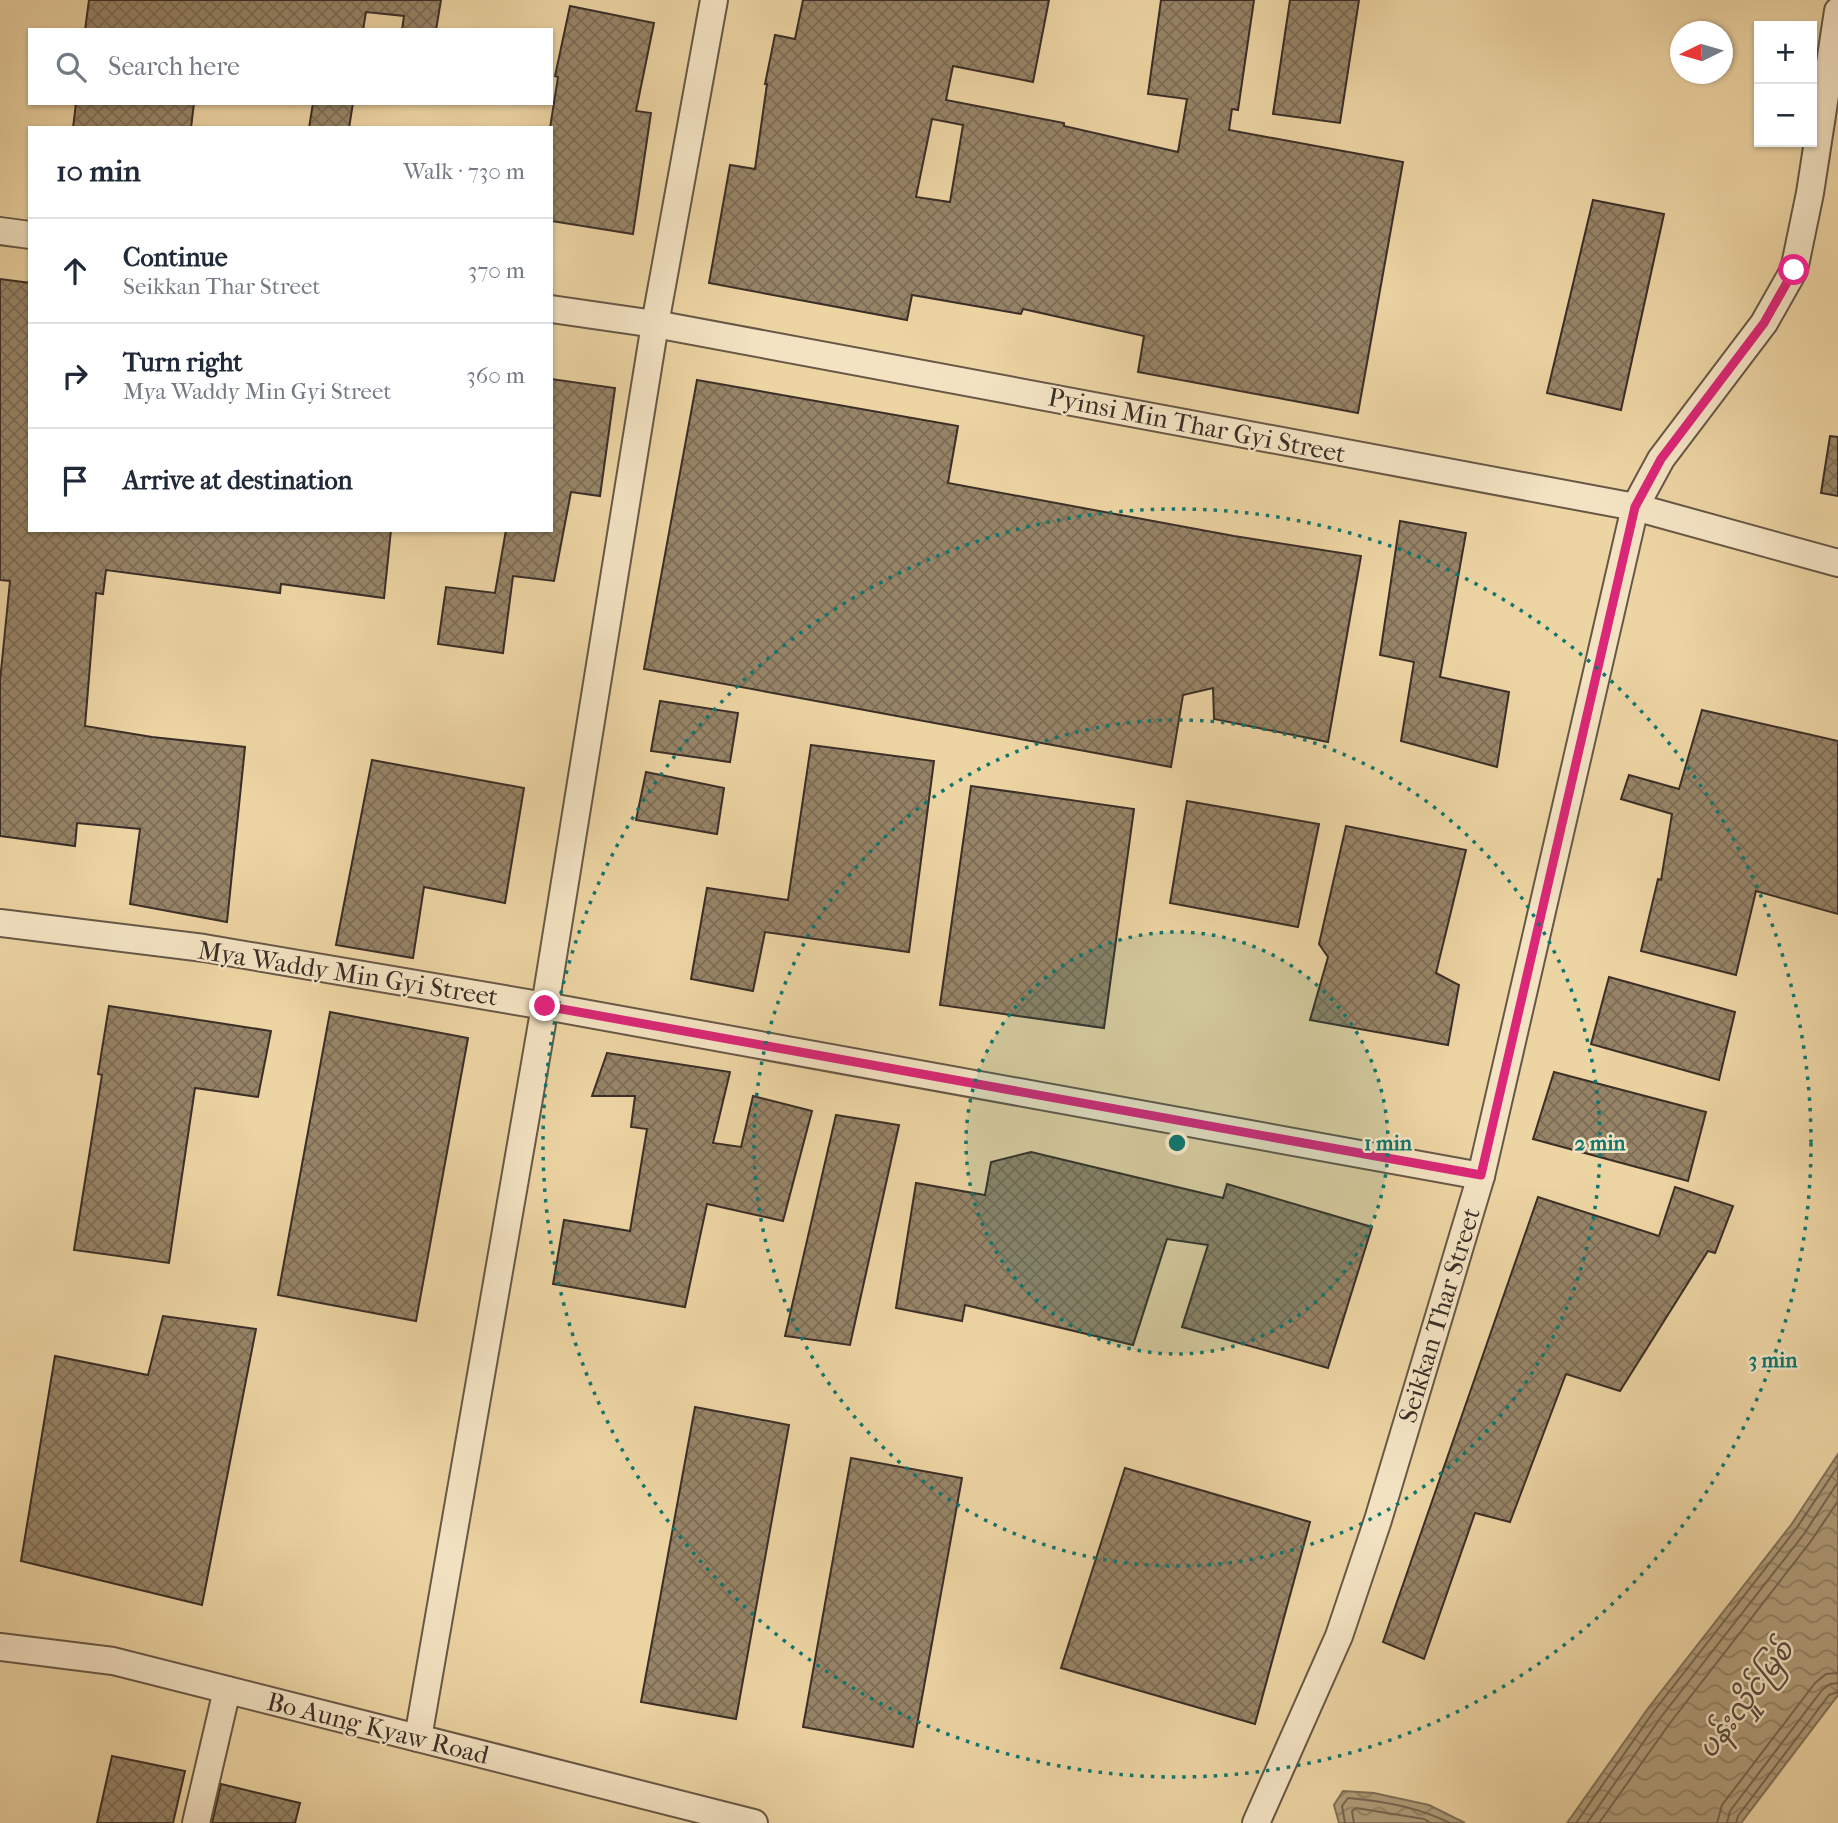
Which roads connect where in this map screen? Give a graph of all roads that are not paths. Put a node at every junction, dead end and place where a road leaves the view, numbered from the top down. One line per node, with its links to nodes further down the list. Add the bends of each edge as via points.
1 (714, 0): 6 (street)
2 (1838, 11): 7 (street, Seikkan Thar Street, via 1794,270 1764,323 1661,459)
3 (0, 231): 4 (street)
4 (28, 235)
5 (553, 309): 6 (street, Pyinsi Min Thar Gyi Street)
6 (655, 324): 7 (street, Pyinsi Min Thar Gyi Street); 10 (street)
7 (1635, 507): 8 (street, Pyinsi Min Thar Gyi Street); 11 (street, Seikkan Thar Street)
8 (1838, 563)
9 (0, 923): 10 (street, Mya Waddy Min Gyi Street, via 204,948)
10 (545, 1006): 11 (street, Mya Waddy Min Gyi Street); 14 (street)
11 (1481, 1175): 17 (street, Seikkan Thar Street, via 1339,1636)
12 (0, 1647): 13 (street, Bo Aung Kyaw Road, via 113,1661)
13 (227, 1690): 14 (street, Bo Aung Kyaw Road); 15 (street)
14 (418, 1738): 16 (street, Bo Aung Kyaw Road)
15 (196, 1823)
16 (754, 1823)
17 (1256, 1823)

